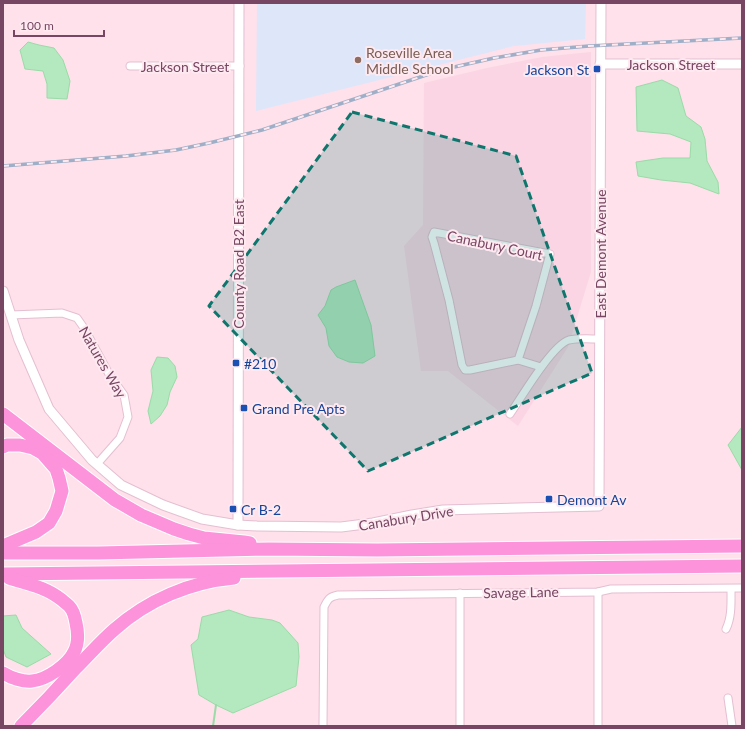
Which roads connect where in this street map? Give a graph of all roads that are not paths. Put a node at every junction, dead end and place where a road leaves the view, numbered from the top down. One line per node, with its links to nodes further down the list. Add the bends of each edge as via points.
1 (239, 3): 6 (street, County Road B2 East)
2 (600, 3): 3 (street, East Demont Avenue)
3 (600, 64): 4 (street, Jackson Street); 9 (street, East Demont Avenue)
4 (742, 64)
5 (130, 66): 6 (street, Jackson Street)
6 (240, 66): 17 (street, County Road B2 East)
7 (3, 291): 8 (street, Canabury Drive)
8 (10, 315): 15 (street, Canabury Drive, via 49,409); 15 (street, Natures Way, via 62,313 77,318 124,395 128,417 120,438)
9 (600, 339): 11 (street, via 567,340); 16 (street, East Demont Avenue)
10 (518, 360): 10 (street, Canabury Court, via 550,254 434,232 432,237 465,370); 11 (street)
11 (540, 368): 13 (street)
12 (3, 414): 20 (highway, via 115,500 141,516 204,538 244,542)
13 (510, 414)
14 (3, 447): 18 (highway, via 20,445 42,453 56,469 62,491 49,523 36,532)
15 (97, 464): 17 (street, Canabury Drive, via 121,485 162,506 202,519)
16 (599, 506): 17 (street, Canabury Drive, via 443,510 373,524 341,527)
17 (238, 525)
18 (3, 546)
19 (742, 546): 20 (highway)
20 (269, 549): 21 (highway)
21 (3, 553)
22 (742, 566): 23 (highway)
23 (288, 570): 24 (highway); 32 (highway, via 191,586 141,609 102,641)
24 (3, 575): 30 (highway, via 38,586 53,593 70,606 78,638 75,652 53,673 32,681 18,680)
25 (742, 588): 26 (street, Savage Lane)
26 (731, 589): 27 (street, Savage Lane, via 611,589); 29 (street, via 730,614)
27 (598, 592): 28 (street, Savage Lane); 35 (street)
28 (460, 593): 33 (street, Savage Lane, via 338,595 327,599 323,624); 34 (street)
29 (726, 629)
30 (3, 673)
31 (728, 698): 36 (street)
32 (21, 726)
33 (323, 726)
34 (460, 726)
35 (598, 726)
36 (732, 726)

